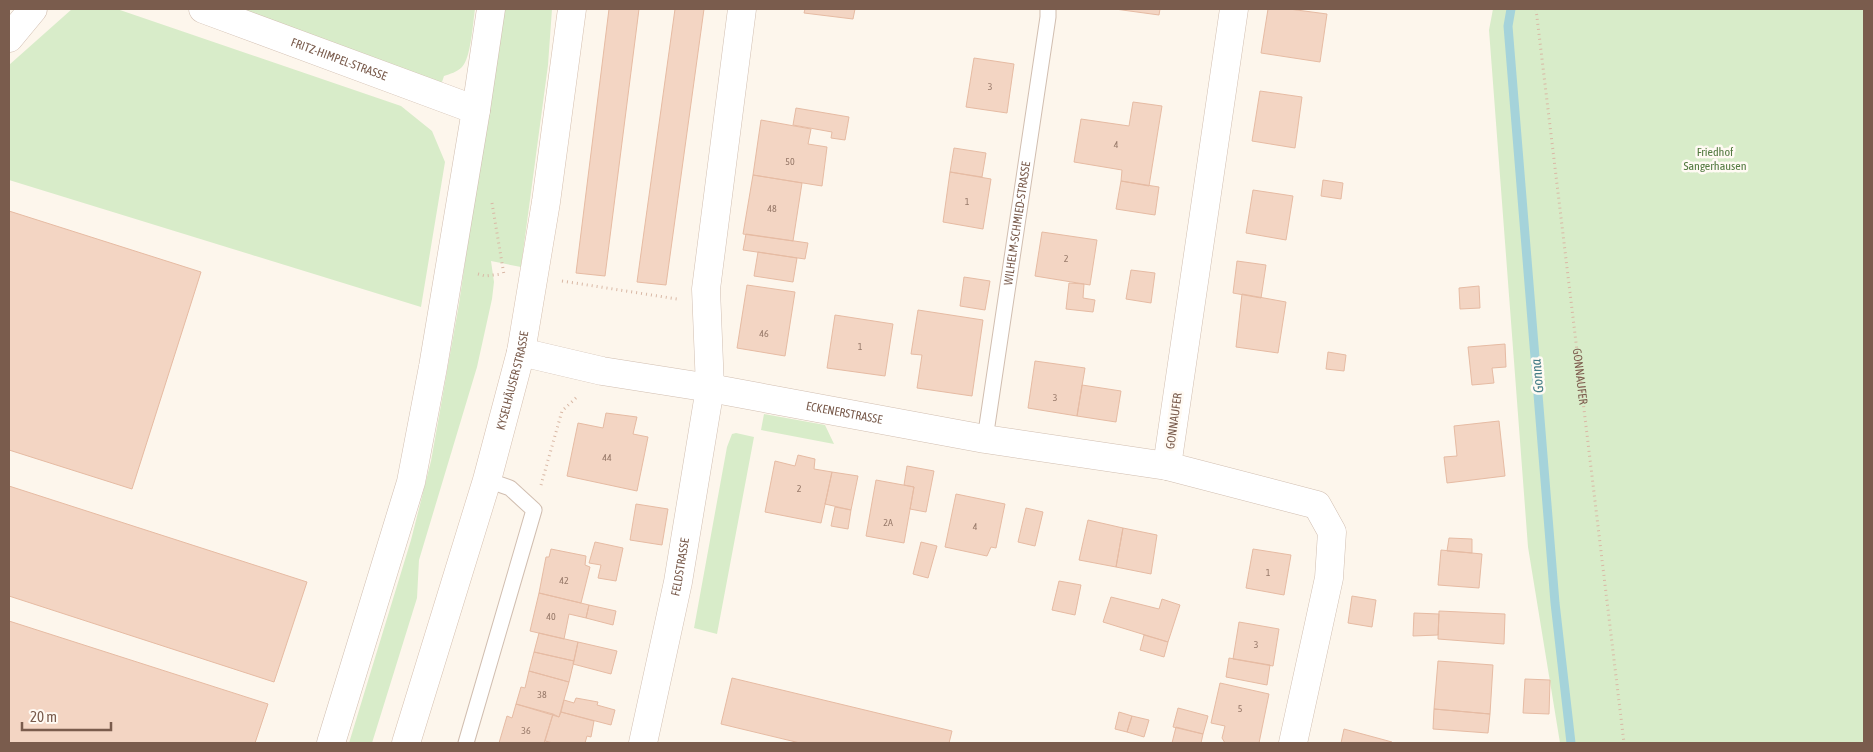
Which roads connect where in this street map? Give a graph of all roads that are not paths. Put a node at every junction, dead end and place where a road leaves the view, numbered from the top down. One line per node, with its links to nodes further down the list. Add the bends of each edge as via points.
1 (33, 9): 8 (street)
2 (203, 9): 9 (street, FRITZ-HIMPEL-STRASSE)
3 (491, 9): 9 (street)
4 (572, 9): 10 (street, KYSELHÄUSER STRASSE)
5 (742, 9): 11 (street, via 706,289)
6 (1048, 9): 12 (lane, WILHELM-SCHMIED-STRASSE)
7 (1234, 9): 13 (street, GONNAUFER)
8 (9, 38)
9 (476, 110): 15 (street, via 411,482)
10 (521, 352): 11 (street, ECKENERSTRASSE, via 602,371); 14 (street, KYSELHÄUSER STRASSE)
11 (710, 388): 12 (street, ECKENERSTRASSE); 18 (street, FELDSTRASSE, via 678,582)
12 (985, 439): 13 (street, ECKENERSTRASSE)
13 (1167, 466): 19 (street, GONNAUFER, via 1317,505 1332,532 1329,578)
14 (487, 480): 16 (street, KYSELHÄUSER STRASSE); 17 (lane, via 510,488 534,510)
15 (331, 743)
16 (406, 743)
17 (466, 743)
18 (643, 743)
19 (1292, 743)

